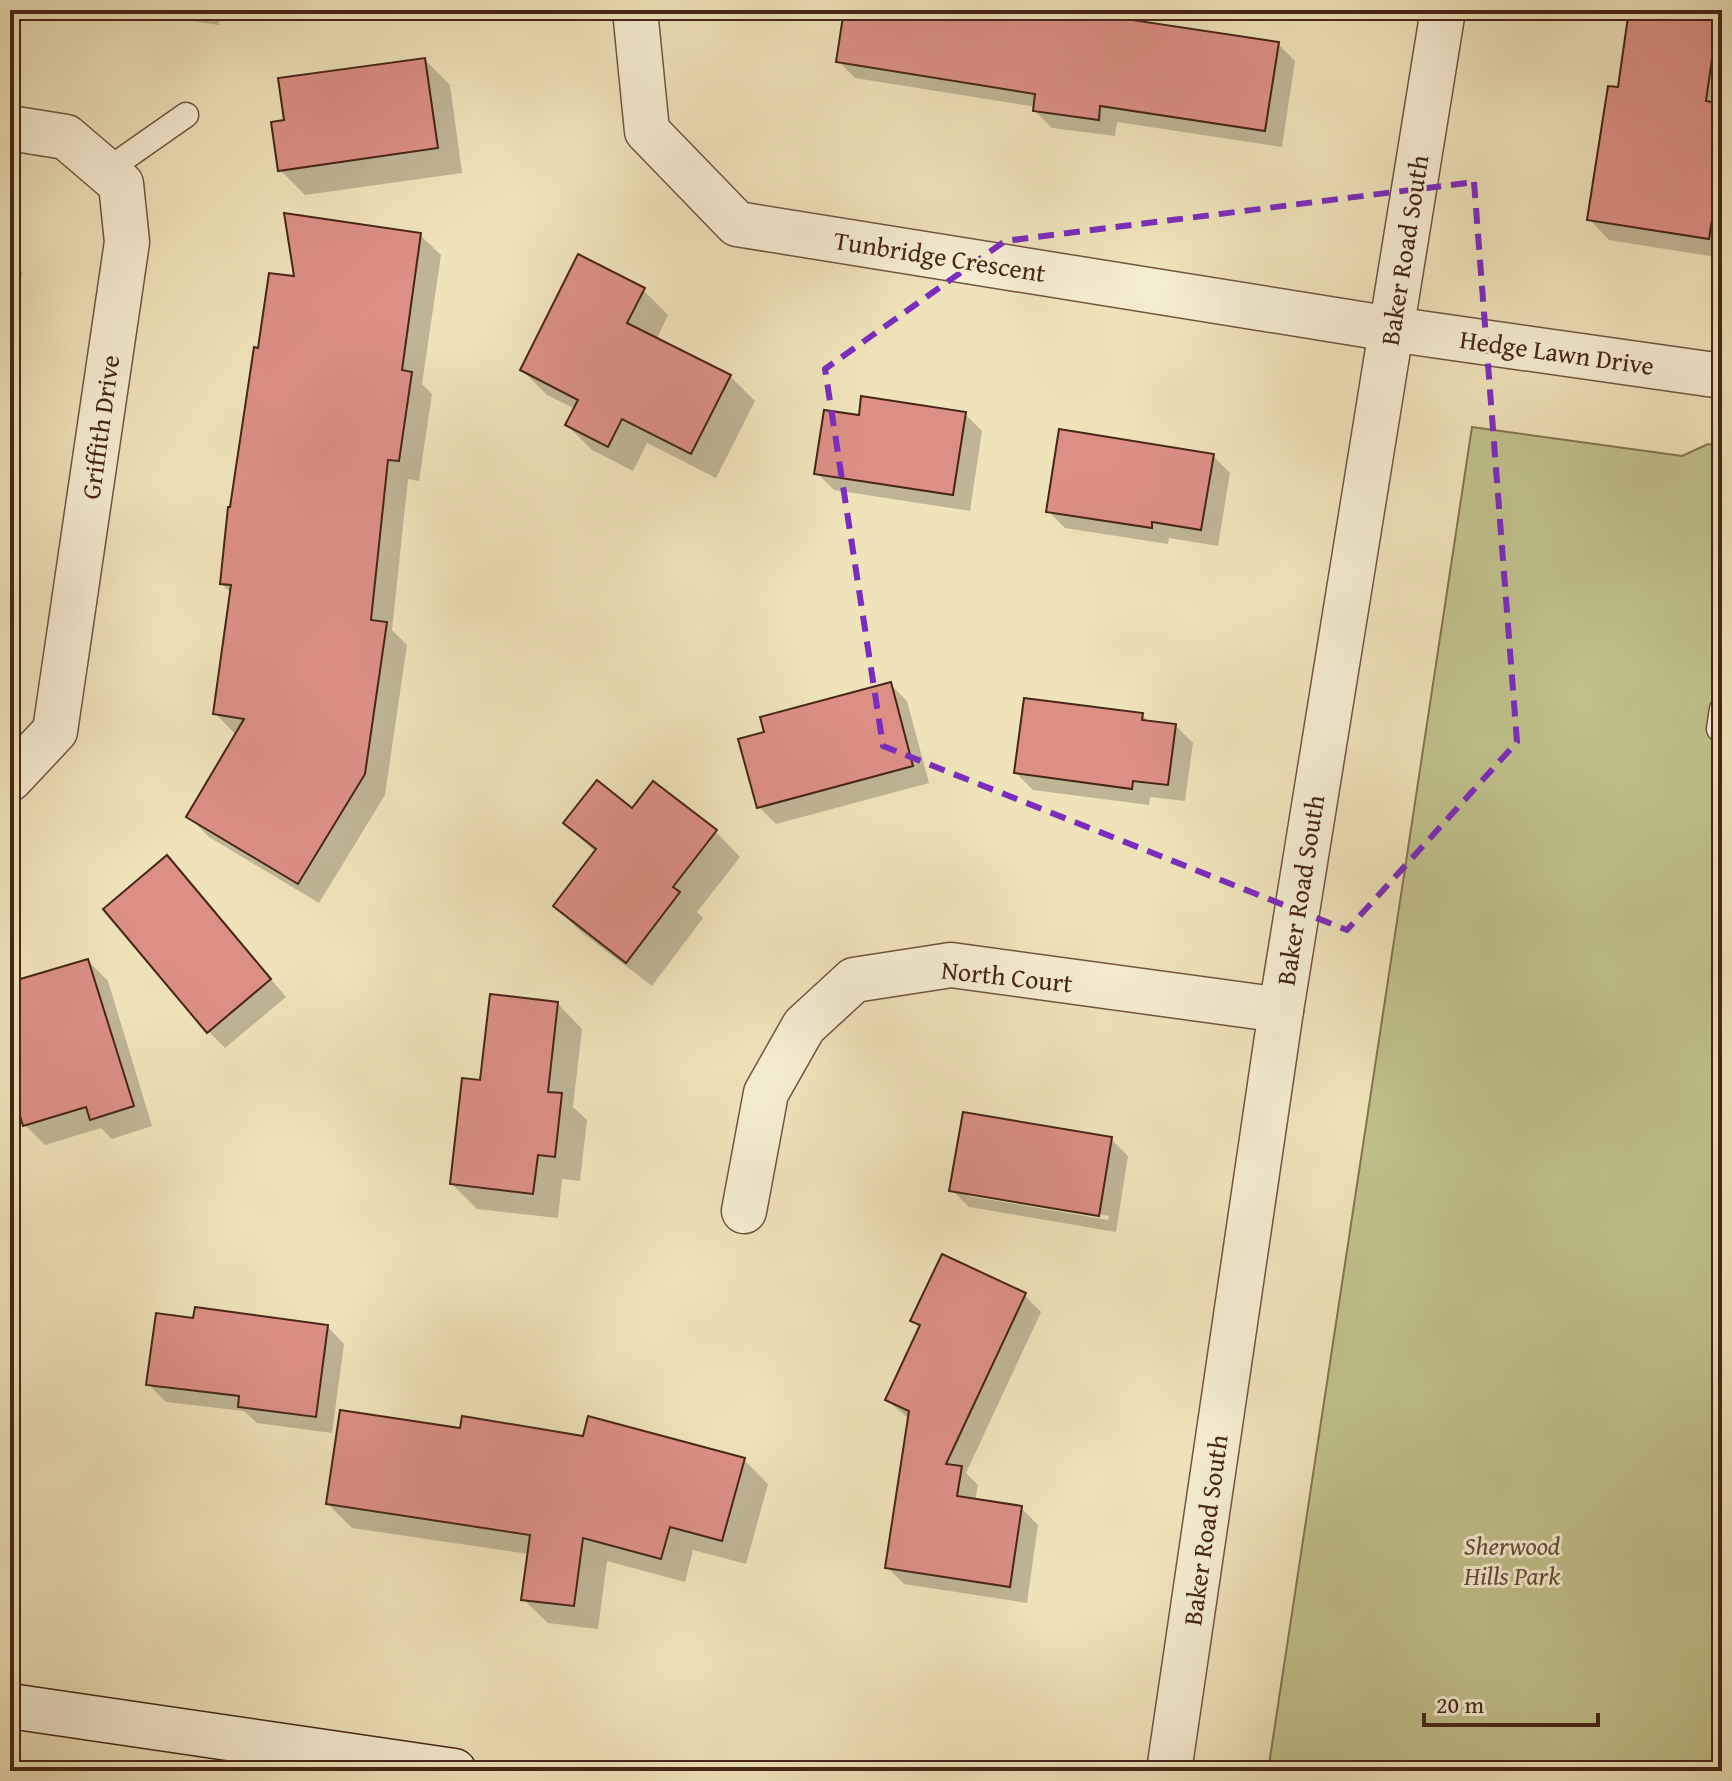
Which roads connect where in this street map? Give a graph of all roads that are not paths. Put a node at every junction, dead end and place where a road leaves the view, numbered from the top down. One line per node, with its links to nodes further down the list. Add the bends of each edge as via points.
1 (635, 10): 6 (street, Tunbridge Crescent, via 647,131 737,224)
2 (1443, 10): 6 (street, Baker Road South)
3 (186, 115): 5 (lane)
4 (10, 128): 5 (street, Griffith Drive, via 66,137)
5 (106, 171): 10 (street, Griffith Drive, via 121,184 127,242 55,731)
6 (1391, 329): 7 (street, Hedge Lawn Drive); 11 (street, Baker Road South)
7 (1722, 376)
8 (1722, 709): 9 (lane)
9 (1722, 729)
10 (10, 779)
11 (1281, 1010): 12 (street, North Court, via 951,965 854,980 804,1026 766,1093); 15 (street, Baker Road South)
12 (744, 1211)
13 (10, 1706): 14 (street)
14 (454, 1771)
15 (1169, 1771)

